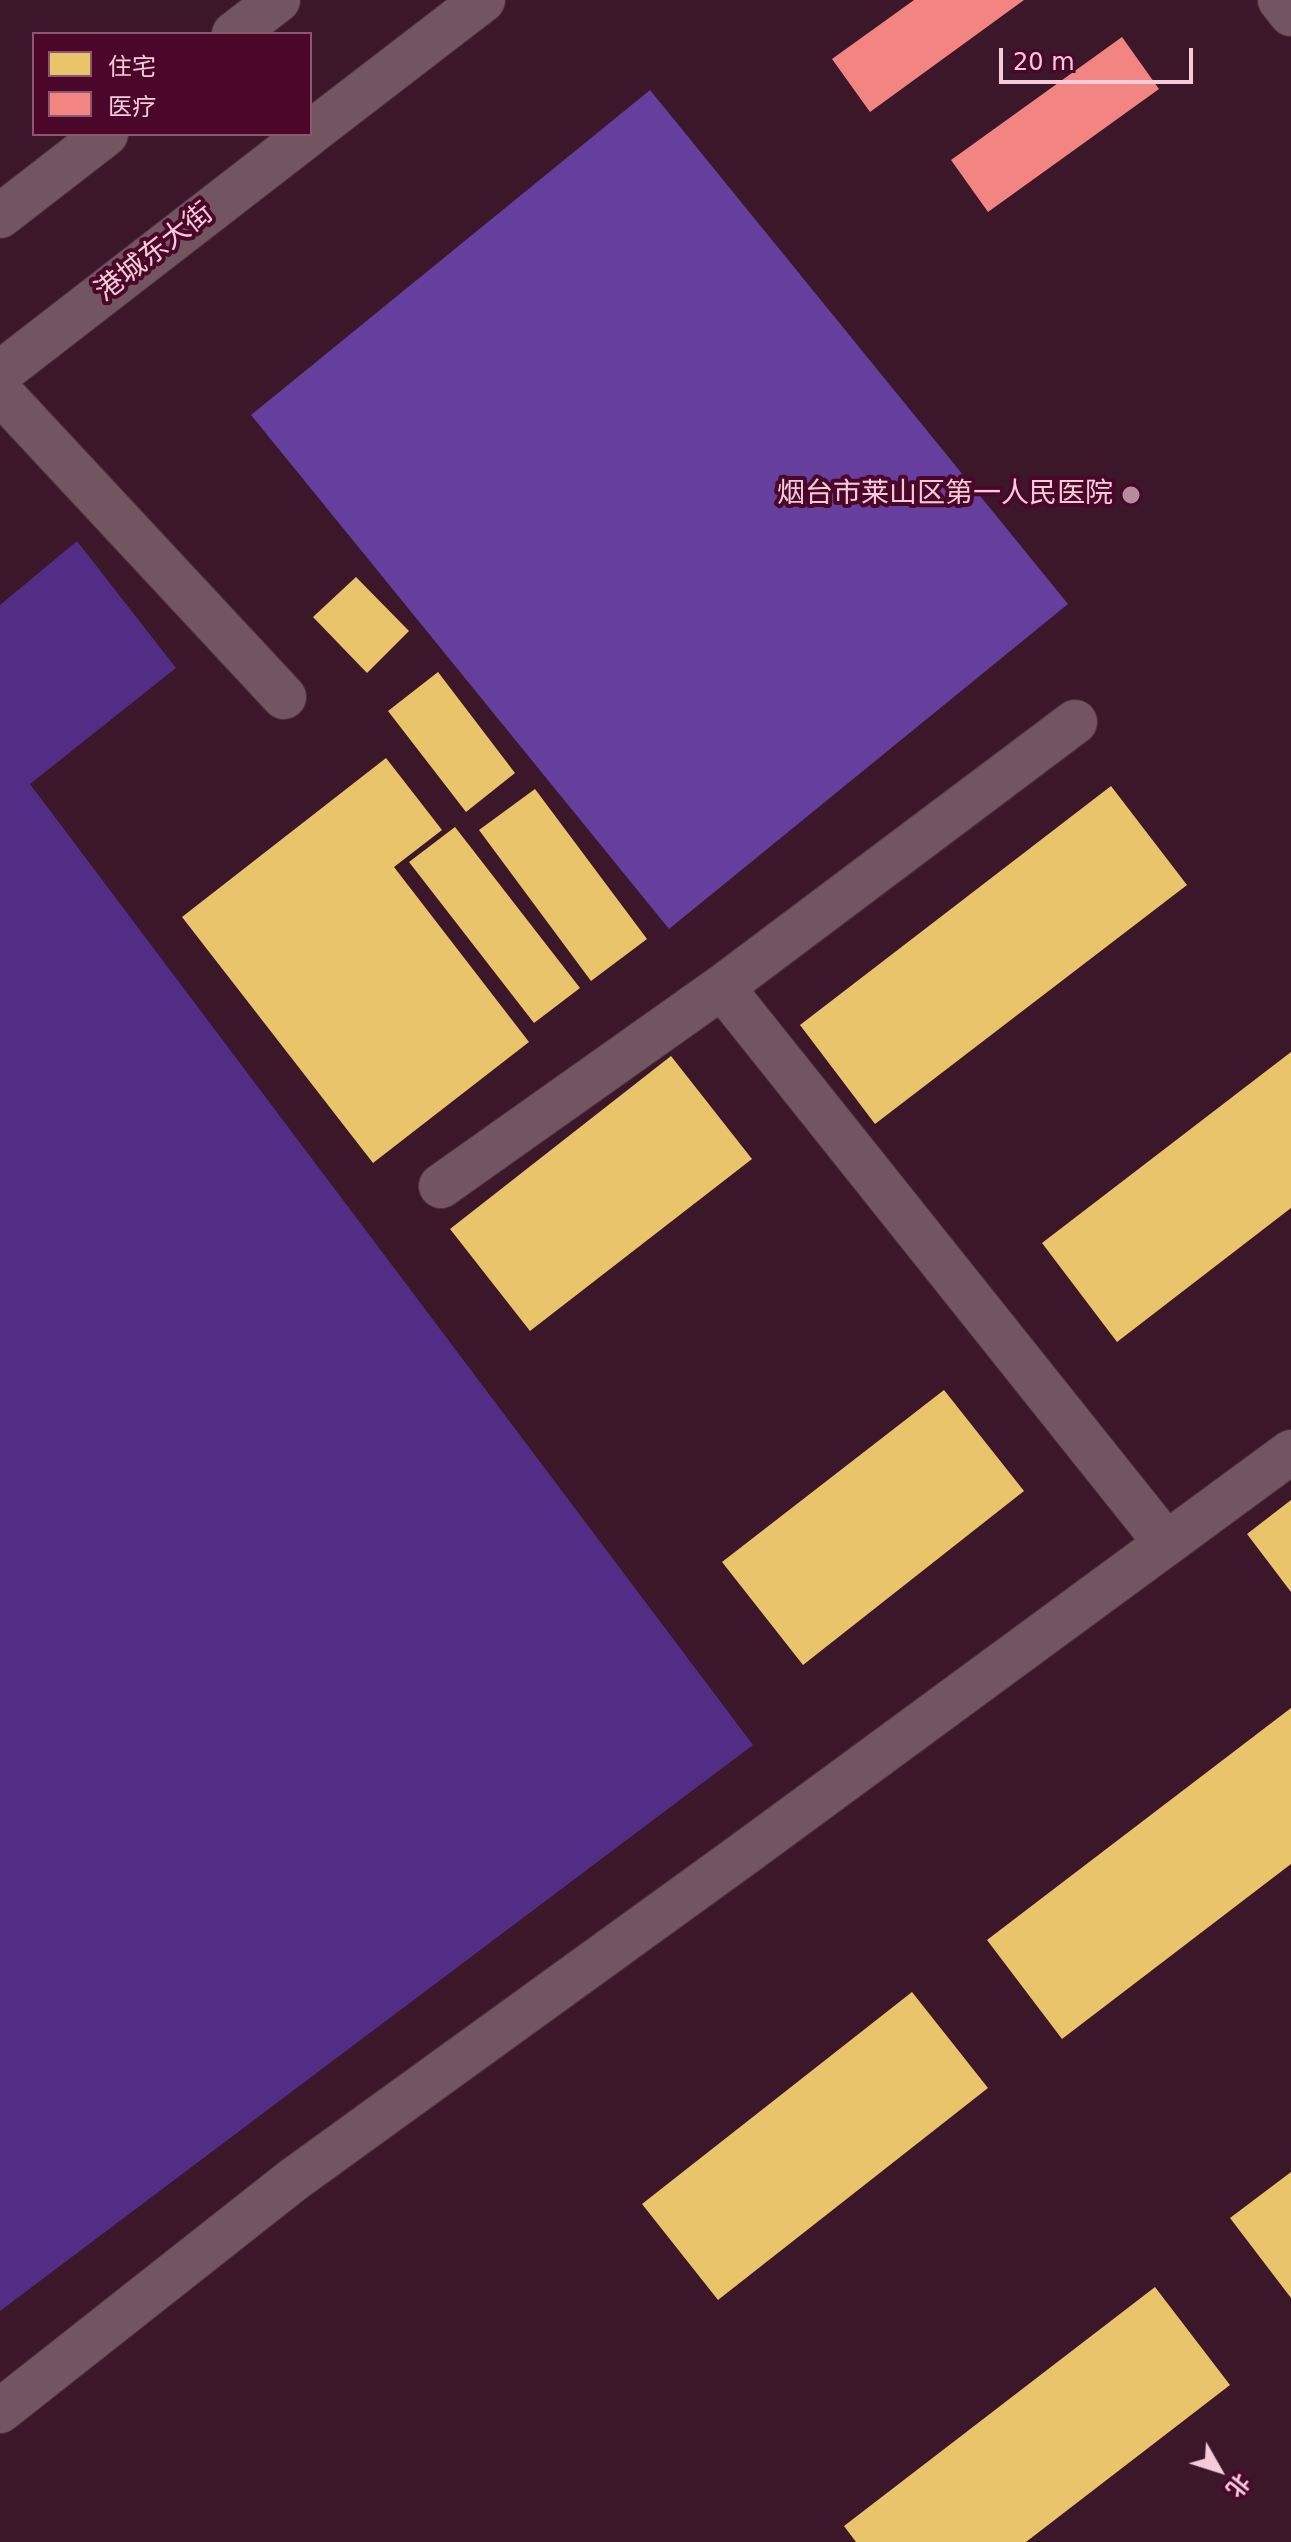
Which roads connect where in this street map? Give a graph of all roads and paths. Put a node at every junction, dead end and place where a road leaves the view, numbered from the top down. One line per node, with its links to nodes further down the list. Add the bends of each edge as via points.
1 (278, 0): 5 (street)
2 (483, 0): 6 (street, 港城东大街)
3 (1280, 0): 4 (street)
4 (1291, 14)
5 (237, 32)
6 (312, 132)
7 (103, 136): 9 (street)
8 (307, 136): 10 (street, 港城东大街)
9 (0, 216)
10 (0, 373)
11 (0, 392): 12 (street)
12 (284, 697)
13 (1075, 722): 14 (street)
14 (722, 987): 15 (street); 17 (street)
15 (441, 1186)
16 (1291, 1452): 17 (street)
17 (1166, 1543): 18 (street, via 293,2180)
18 (0, 2411)

